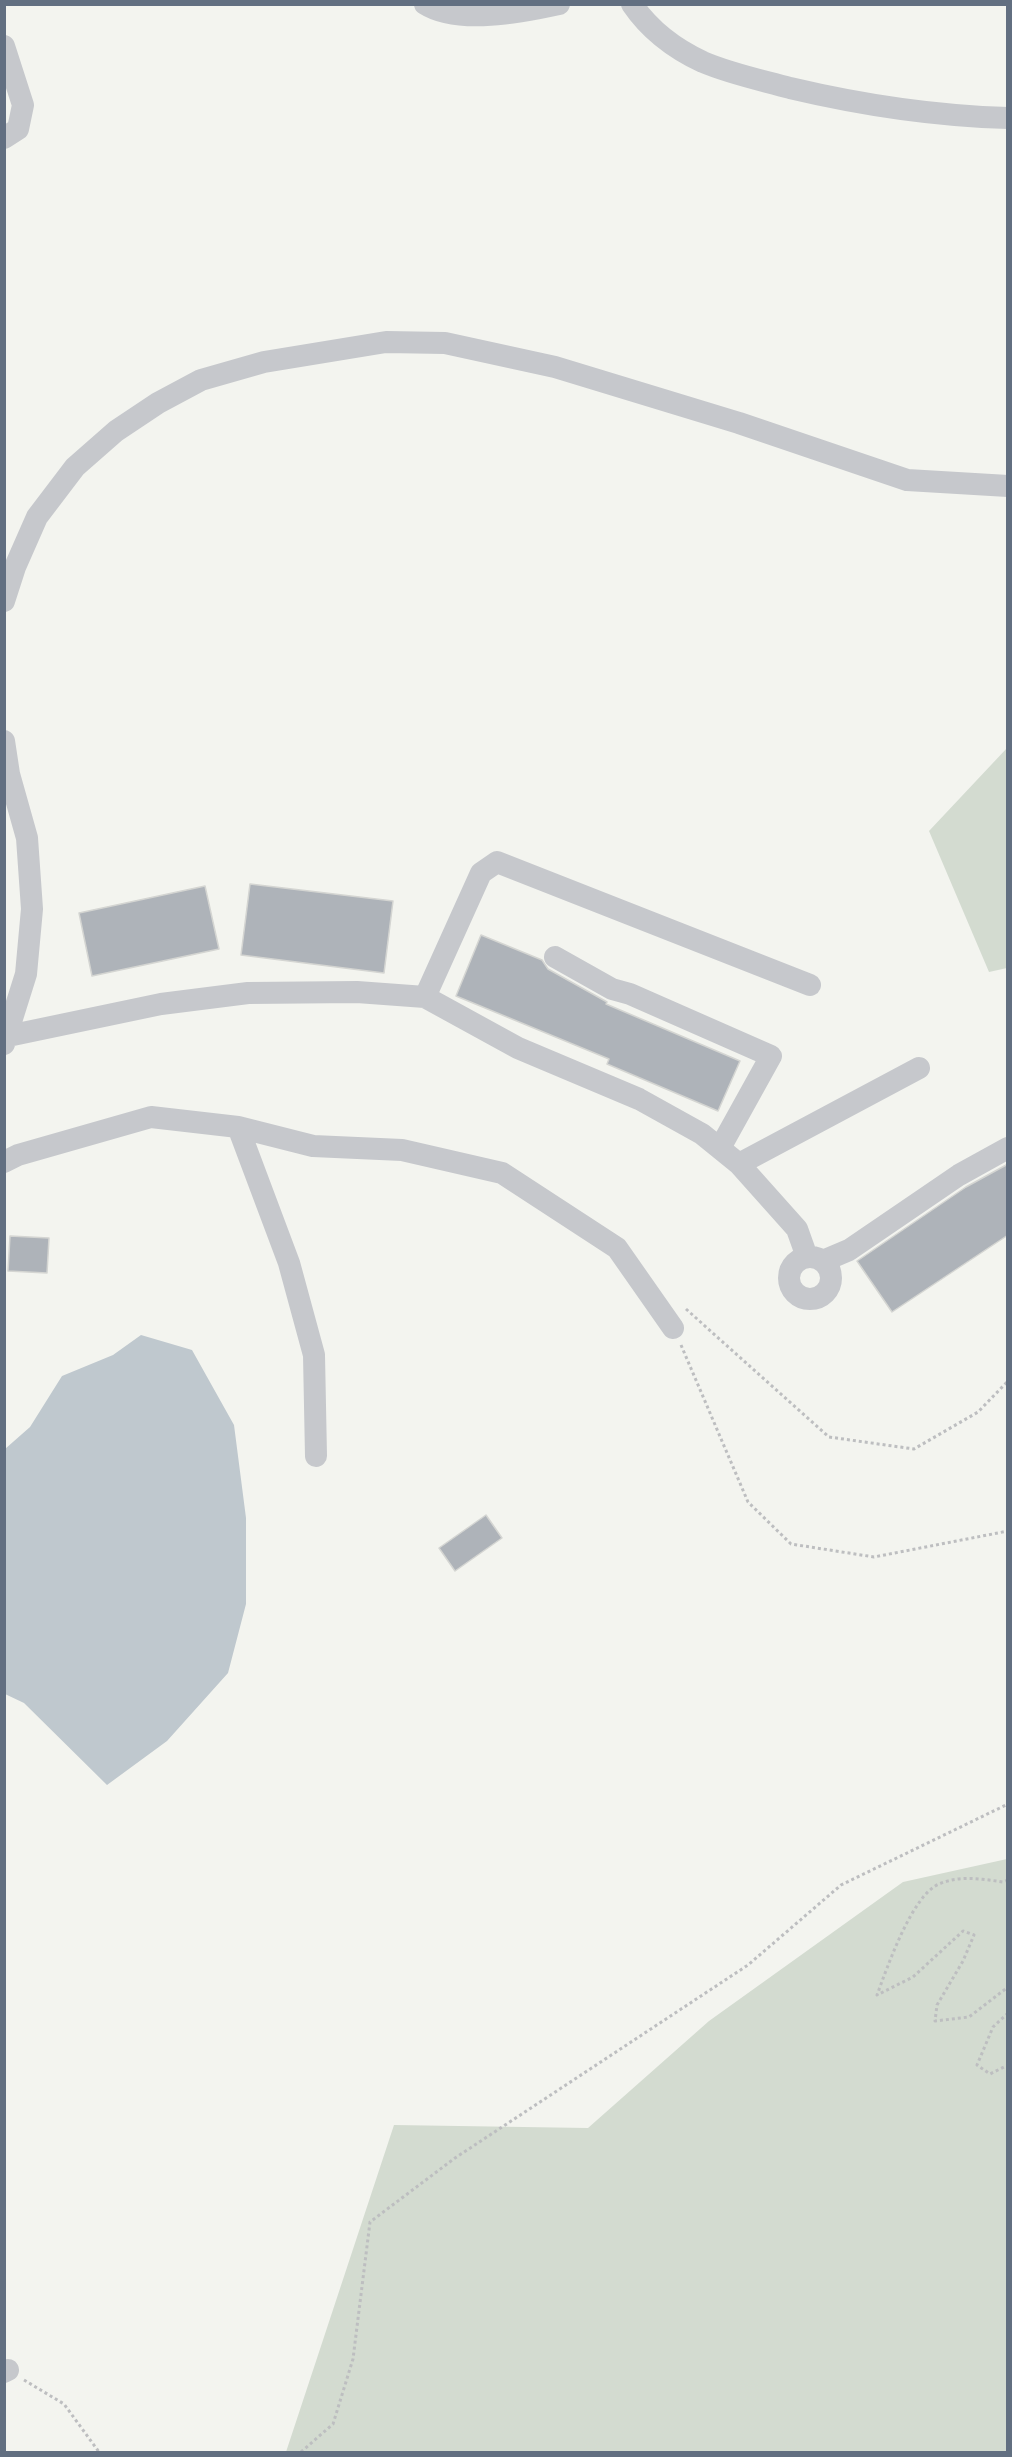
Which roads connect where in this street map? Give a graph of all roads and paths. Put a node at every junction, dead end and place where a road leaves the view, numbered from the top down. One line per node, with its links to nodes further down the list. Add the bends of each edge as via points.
1 (425, 4): 2 (street, via 438,12 508,15)
2 (559, 4)
3 (632, 4): 5 (street, via 659,35 701,61 740,75 848,102 948,116)
4 (4, 46): 6 (street, via 23,105 18,129)
5 (1008, 118)
6 (4, 138)
7 (1008, 486): 8 (street, via 907,480 555,367 445,343 386,342 264,362 201,380 116,431 75,467 38,517)
8 (4, 601)
9 (4, 741): 13 (street, via 27,838 32,909 26,974)
10 (555, 957): 16 (street, via 612,989 771,1056)
11 (810, 985): 12 (street, via 497,862 481,873)
12 (425, 998): 13 (street, via 357,992 248,993 161,1004); 16 (street, via 518,1048 639,1099)
13 (6, 1040)
14 (919, 1068): 19 (street)
15 (238, 1127): 18 (street, via 151,1117); 21 (street, via 314,1146 402,1150 502,1173 617,1248); 23 (street, via 290,1263 314,1355)
16 (720, 1148): 19 (street)
17 (1008, 1148): 19 (street, via 959,1175 849,1250 815,1259 796,1228)
18 (4, 1162)
19 (739, 1164)
20 (679, 1303): 22 (path, via 829,1437 914,1449 978,1412)
21 (673, 1328): 24 (path, via 748,1502 791,1544 874,1557)
22 (1008, 1382)
23 (316, 1456)
24 (1008, 1531)
25 (1008, 1804): 32 (path, via 842,1885 748,1965 455,2158 370,2222 353,2359 333,2424)
26 (1008, 1880): 27 (path, via 965,1878 937,1884 914,1909 877,1995 913,1977 963,1931 974,1935 937,2005 935,2021 969,2017)
27 (1008, 1987)
28 (1008, 2013): 29 (path, via 993,2027 977,2065 990,2074)
29 (1008, 2065)
30 (6, 2371): 31 (path, via 64,2404)
31 (99, 2452)
32 (301, 2452)

